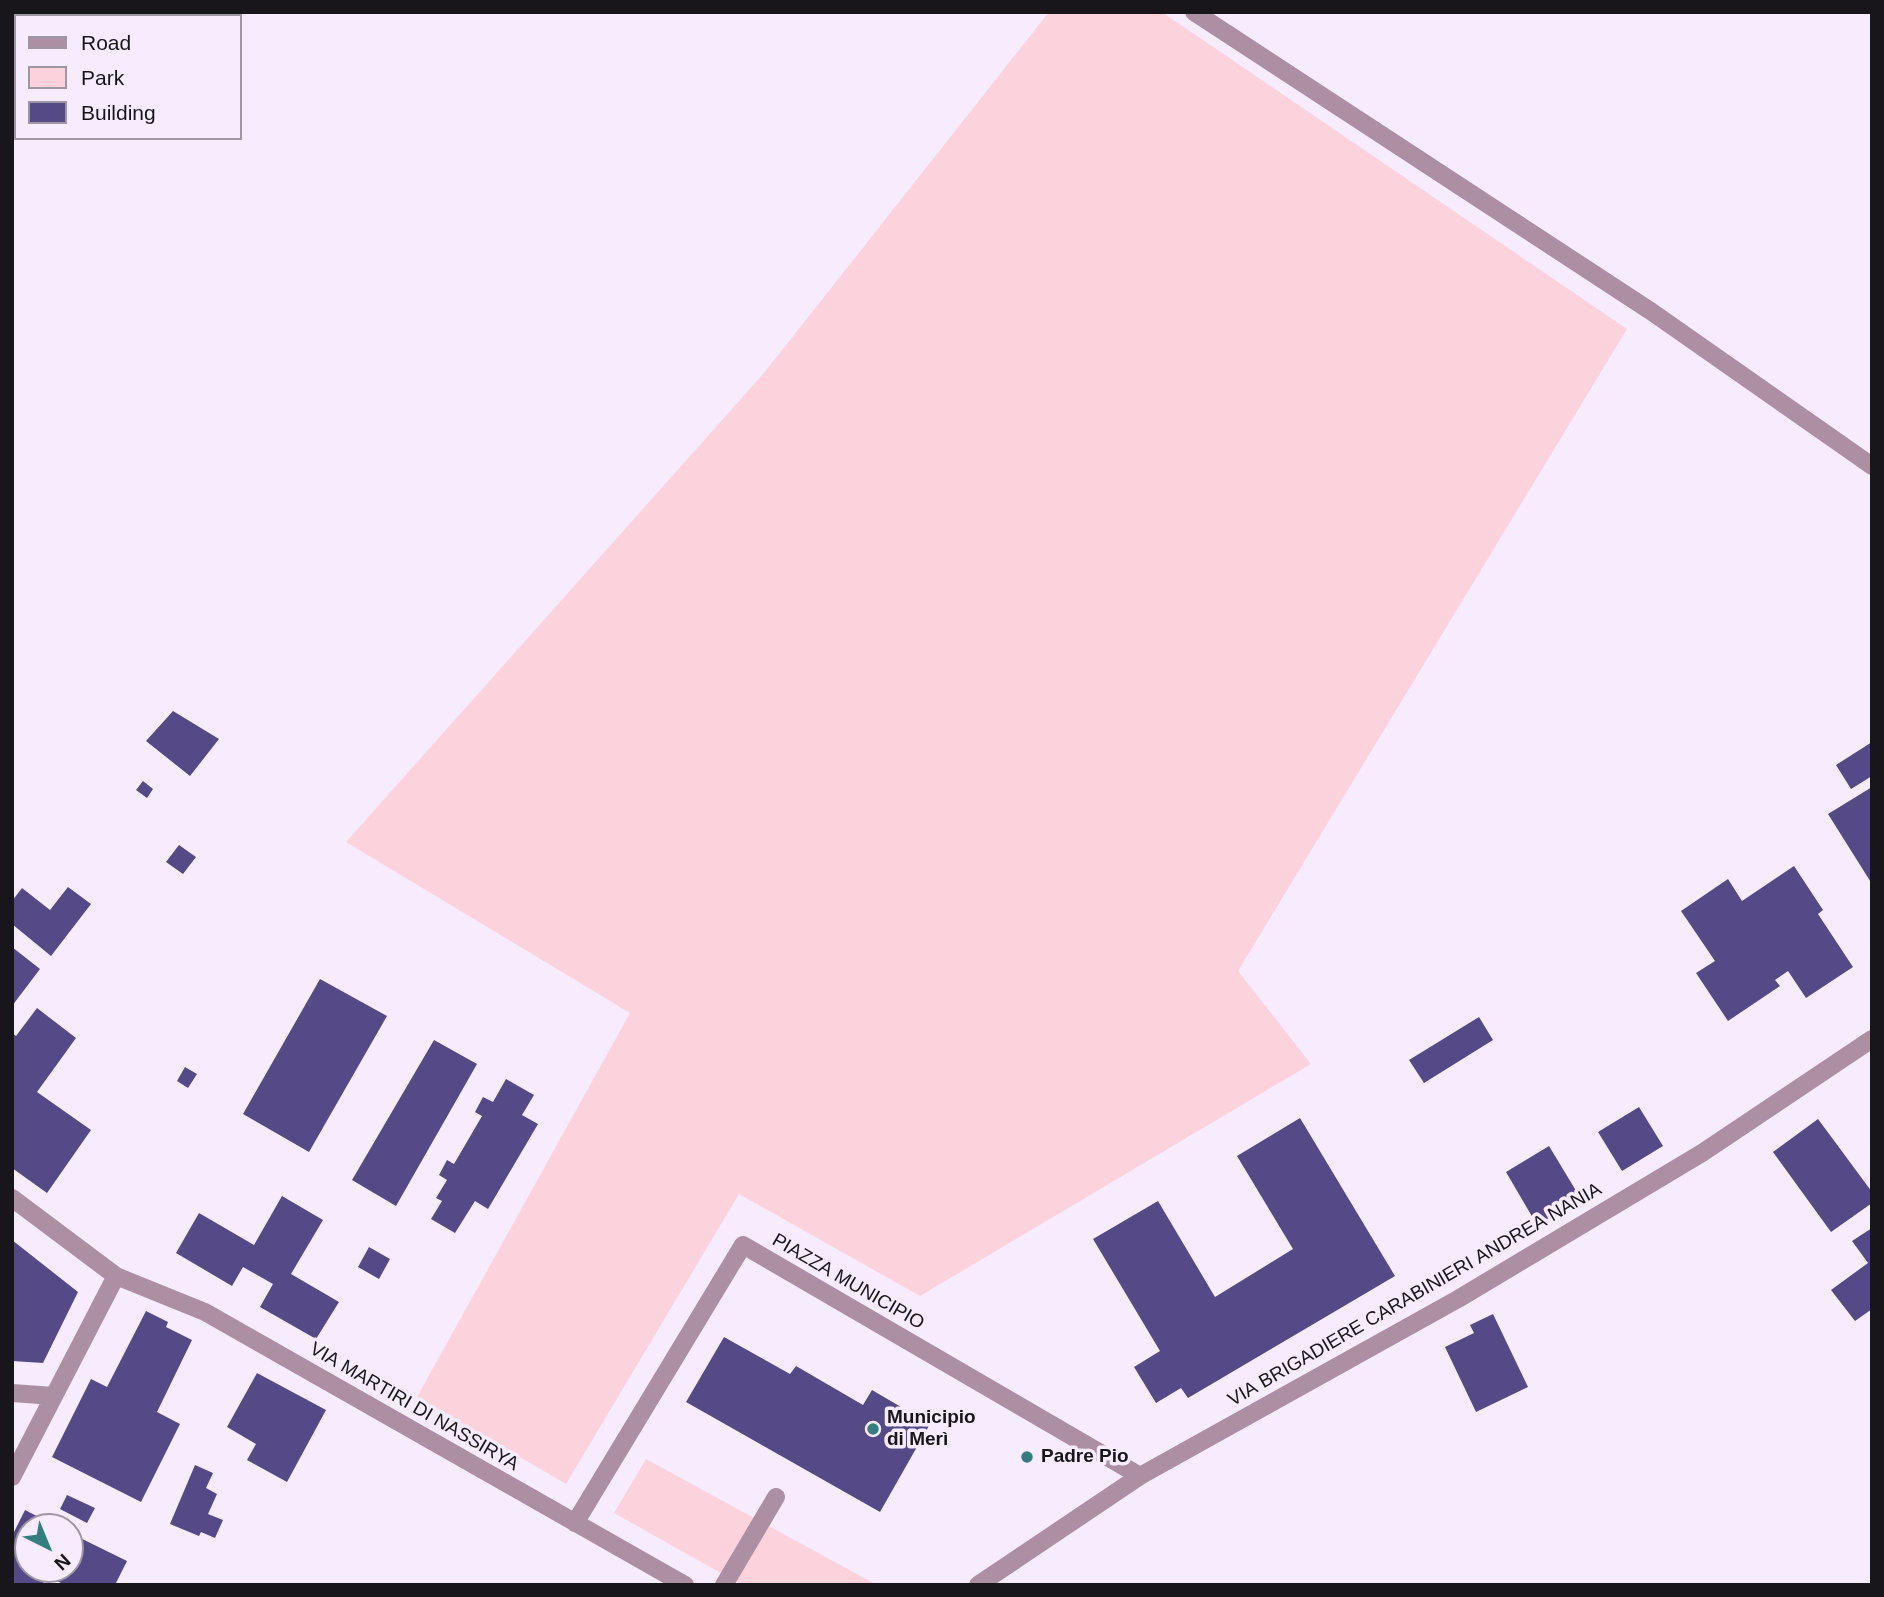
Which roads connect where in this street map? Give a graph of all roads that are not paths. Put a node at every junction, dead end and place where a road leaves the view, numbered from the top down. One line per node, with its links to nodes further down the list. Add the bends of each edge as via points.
1 (1194, 12): 2 (street, via 1652,312)
2 (1872, 466)
3 (1872, 1039): 9 (street, VIA BRIGADIERE CARABINIERI ANDREA NANIA, via 1702,1153 1481,1286)
4 (12, 1198): 5 (street, VIA MARTIRI DI NASSIRYA)
5 (116, 1276): 7 (street); 11 (street, VIA MARTIRI DI NASSIRYA, via 205,1312)
6 (12, 1393): 7 (street)
7 (54, 1395): 8 (street)
8 (12, 1476)
9 (1140, 1476): 11 (street, PIAZZA MUNICIPIO, via 743,1245); 14 (street, VIA BRIGADIERE CARABINIERI ANDREA NANIA)
10 (776, 1497): 13 (street)
11 (575, 1522): 12 (street, VIA MARTIRI DI NASSIRYA)
12 (685, 1585)
13 (724, 1585)
14 (978, 1585)

